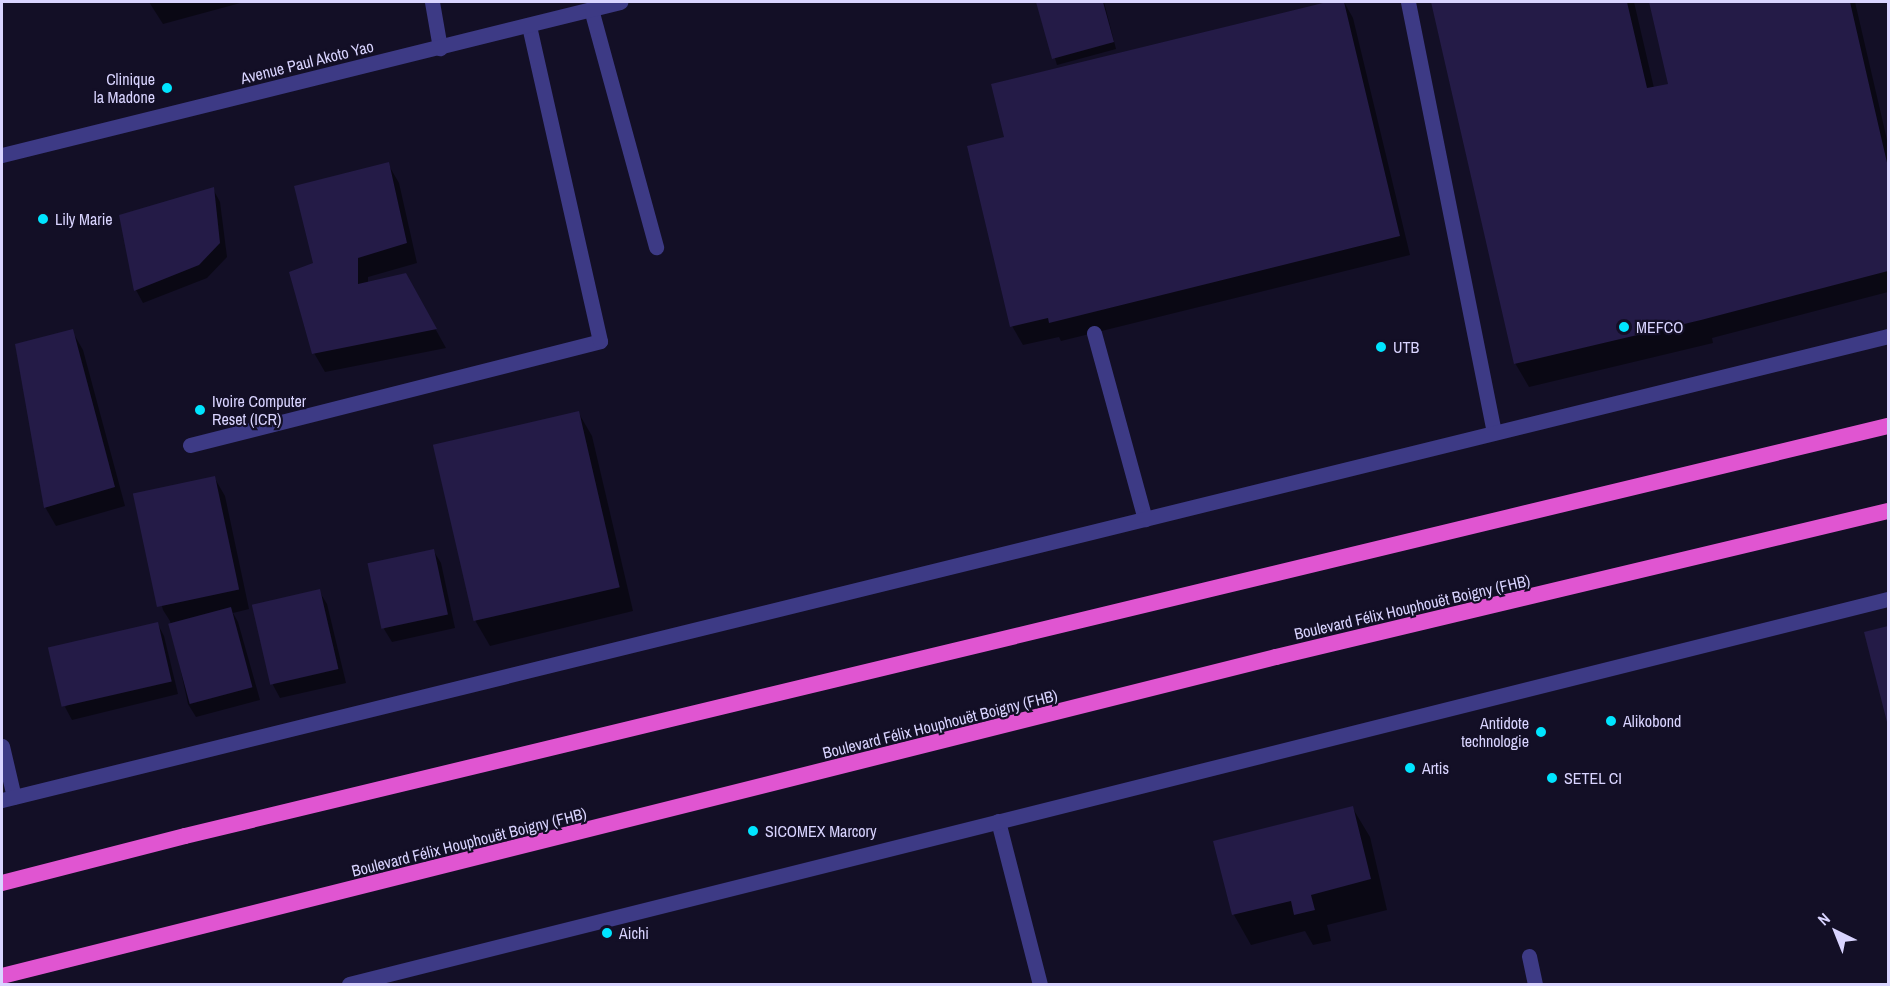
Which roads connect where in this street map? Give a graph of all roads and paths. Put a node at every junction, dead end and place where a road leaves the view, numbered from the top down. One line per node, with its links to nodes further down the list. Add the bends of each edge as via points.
1 (432, 2): 6 (street)
2 (620, 2): 4 (street, Avenue Paul Akoto Yao)
3 (1408, 2): 12 (street)
4 (591, 9): 5 (street, Avenue Paul Akoto Yao); 8 (street)
5 (529, 25): 6 (street, Avenue Paul Akoto Yao); 13 (street, via 600,341)
6 (440, 48): 7 (street, Avenue Paul Akoto Yao)
7 (2, 155)
8 (656, 247)
9 (1095, 333): 15 (street)
10 (1888, 336): 12 (street)
11 (1888, 426): 20 (highway)
12 (1494, 432): 15 (street)
13 (190, 445)
14 (1888, 511): 22 (highway, Boulevard Félix Houphouët Boigny (FHB), via 1276,657)
15 (1145, 519): 18 (street)
16 (1888, 599): 19 (street)
17 (2, 746): 18 (street)
18 (8, 798)
19 (998, 821): 23 (street); 24 (street)
20 (2, 883)
21 (1529, 956): 25 (street)
22 (2, 976)
23 (349, 984)
24 (1040, 984)
25 (1535, 984)

